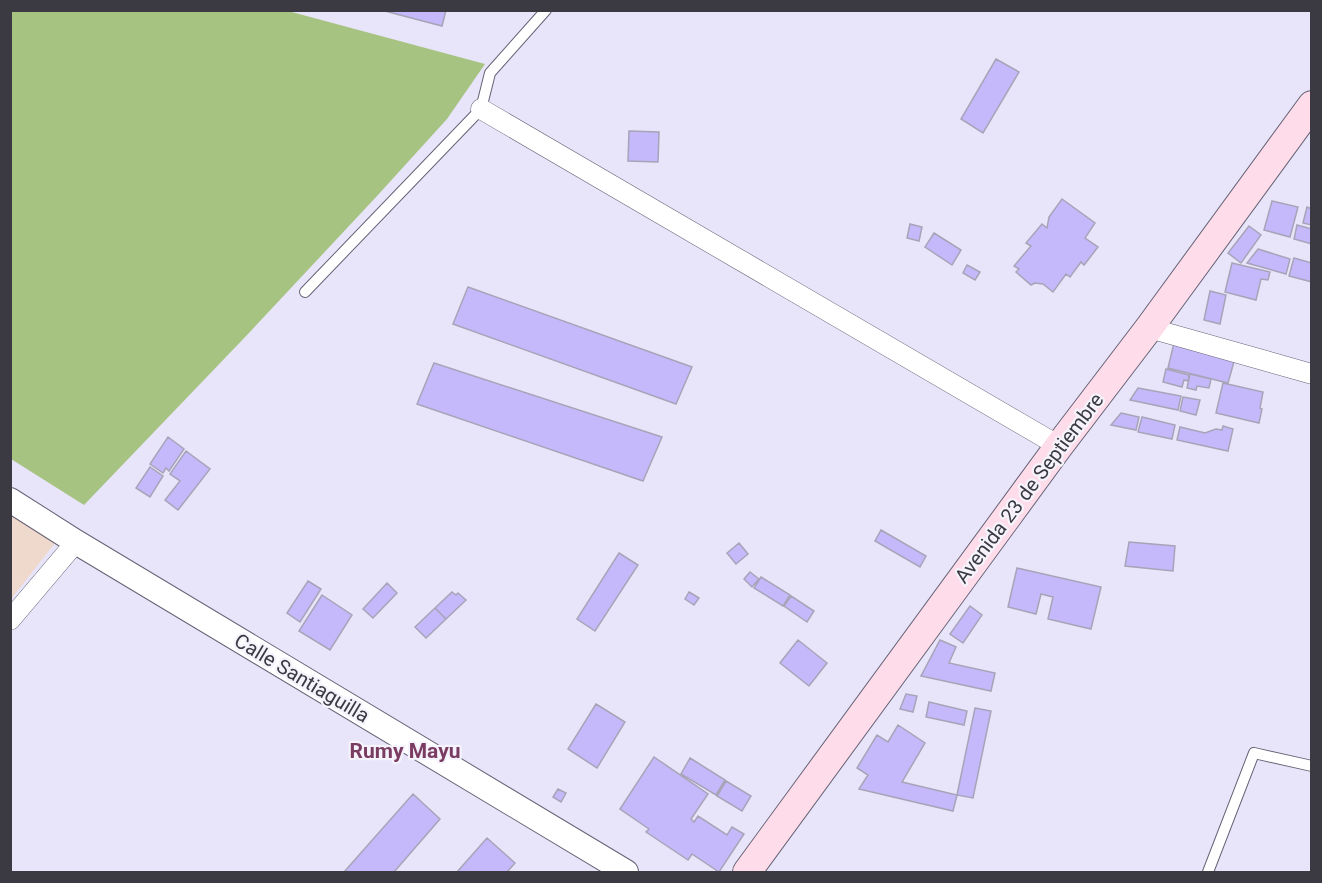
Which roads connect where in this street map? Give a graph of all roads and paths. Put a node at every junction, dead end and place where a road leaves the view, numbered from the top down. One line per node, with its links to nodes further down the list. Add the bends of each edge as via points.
1 (546, 10): 3 (lane, via 490,73)
2 (1311, 105): 5 (main road, Avenida 23 de Septiembre)
3 (481, 109): 4 (lane); 7 (street)
4 (305, 292)
5 (1149, 328): 6 (street); 7 (main road, Avenida 23 de Septiembre)
6 (1311, 374)
7 (1059, 446): 13 (main road, Avenida 23 de Septiembre)
8 (10, 500): 9 (street, Calle Santiaguilla)
9 (76, 542): 10 (street); 12 (street, Calle Santiaguilla)
10 (10, 620)
11 (1311, 766): 14 (lane, via 1254,753)
12 (626, 873)
13 (747, 873)
14 (1208, 873)

